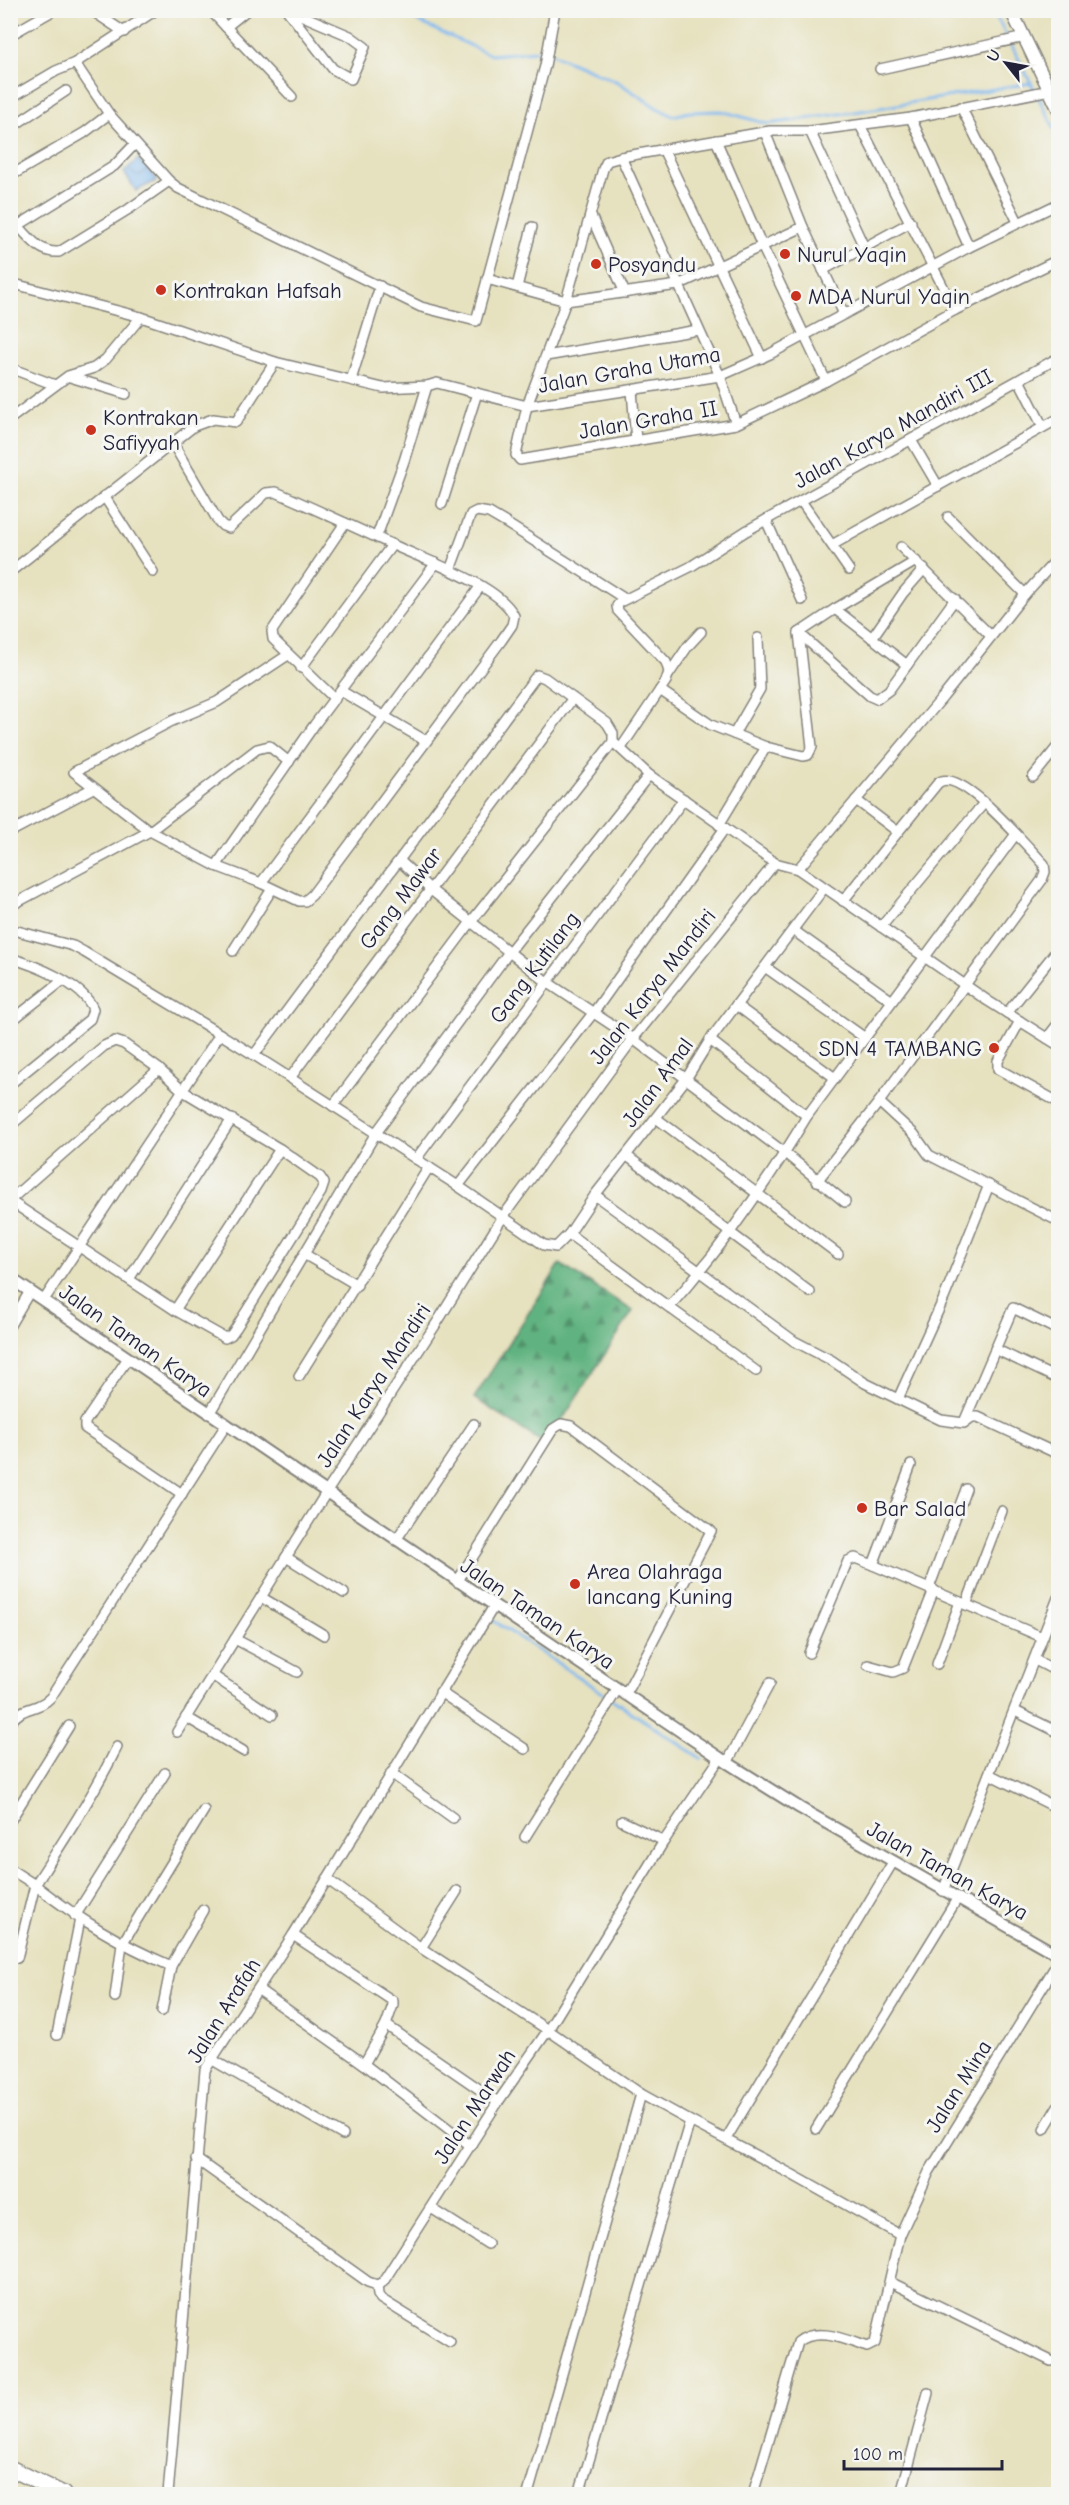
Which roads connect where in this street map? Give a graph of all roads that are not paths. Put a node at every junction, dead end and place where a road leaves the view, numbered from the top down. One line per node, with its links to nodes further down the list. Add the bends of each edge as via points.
1 (54, 10): 12 (street)
2 (92, 10): 11 (street)
3 (156, 10): 11 (street)
4 (210, 10): 10 (street)
5 (247, 10): 10 (street)
6 (288, 10): 6 (street, via 333,69 351,79 365,47 350,36)
7 (555, 10): 49 (street, via 546,66)
8 (1027, 10): 9 (street)
9 (1013, 13): 13 (main road)
10 (226, 27): 18 (street)
11 (124, 32): 14 (street)
12 (10, 35)
13 (1024, 37): 15 (street); 16 (main road)
14 (75, 63): 19 (street); 22 (street)
15 (880, 69)
16 (1050, 90): 20 (street); 21 (main road)
17 (66, 91): 25 (street)
18 (292, 97)
19 (10, 98)
20 (961, 107): 23 (street); 38 (street)
21 (1059, 108)
22 (109, 114): 29 (street); 32 (street)
23 (911, 118): 24 (street); 44 (street)
24 (860, 125): 27 (street); 37 (street)
25 (10, 128)
26 (765, 132): 27 (street); 28 (street); 41 (street)
27 (810, 132): 43 (street)
28 (716, 140): 30 (street); 42 (street)
29 (135, 144): 33 (street); 39 (street, via 114,166)
30 (664, 151): 31 (street); 46 (street)
31 (621, 157): 35 (street, Jalan Graha II, via 606,162); 51 (street)
32 (10, 176)
33 (169, 181): 39 (street, via 59,252 44,250); 52 (street)
34 (1059, 204): 38 (street, Jalan Graha Utama)
35 (591, 215): 54 (street); 55 (street, Jalan Graha II)
36 (10, 217): 39 (street)
37 (911, 222): 43 (street); 47 (street)
38 (1018, 222): 44 (street, Jalan Graha Utama)
39 (19, 225)
40 (532, 227): 53 (street)
41 (803, 227): 42 (street); 48 (street)
42 (762, 246): 46 (street); 60 (street)
43 (864, 247): 48 (street)
44 (969, 247): 47 (street, Jalan Graha Utama)
45 (1059, 260): 56 (street, Jalan Graha II)
46 (719, 266): 51 (street); 62 (street)
47 (933, 266): 56 (street); 57 (street, Jalan Graha Utama)
48 (823, 270): 57 (street)
49 (487, 279): 52 (street, via 476,321 421,307); 53 (street)
50 (10, 280): 58 (street)
51 (678, 285): 54 (street); 59 (street)
52 (380, 286): 68 (street)
53 (517, 288): 55 (street)
54 (625, 293): 55 (street)
55 (566, 301): 61 (street, Jalan Graha II)
56 (955, 310): 70 (street, Jalan Graha II)
57 (844, 314): 60 (street, Jalan Graha Utama)
58 (141, 317): 64 (street); 66 (street, via 106,359 94,368)
59 (698, 330): 61 (street); 67 (street)
60 (803, 336): 62 (street, Jalan Graha Utama); 70 (street)
61 (546, 356): 76 (street, Jalan Graha II)
62 (762, 358): 67 (street, Jalan Graha Utama)
63 (1059, 358): 69 (street, Jalan Karya Mandiri III)
64 (275, 362): 68 (street); 83 (street, via 236,422 207,421)
65 (10, 368): 71 (street)
66 (68, 376): 71 (street); 75 (street)
67 (720, 376): 73 (street, Jalan Graha Utama); 79 (street)
68 (351, 380): 72 (street, via 383,388)
69 (1019, 380): 80 (street); 81 (street, Jalan Karya Mandiri III)
70 (826, 381): 79 (street, Jalan Graha II)
71 (55, 385): 78 (street)
72 (427, 386): 74 (street, via 437,383); 91 (street)
73 (632, 390): 76 (street, Jalan Graha Utama); 82 (street)
74 (477, 393): 76 (street); 87 (street)
75 (126, 394)
76 (527, 406): 82 (street, Jalan Graha II, via 516,455 520,460)
77 (1059, 418): 80 (street)
78 (10, 419)
79 (736, 424): 82 (street, Jalan Graha II)
80 (1043, 427): 84 (street)
81 (911, 440): 84 (street); 86 (street, Jalan Karya Mandiri III)
82 (636, 441)
83 (172, 442): 85 (street); 90 (street, via 223,526 229,528 271,491)
84 (938, 486): 93 (street)
85 (104, 496): 101 (street); 102 (street)
86 (801, 501): 89 (street, Jalan Karya Mandiri III); 93 (street)
87 (442, 504)
88 (948, 518): 104 (street)
89 (766, 520): 105 (street, Jalan Karya Mandiri III, via 690,567); 106 (street)
90 (345, 523): 91 (street); 114 (street, via 275,624 273,639)
91 (377, 536): 92 (street)
92 (392, 545): 97 (street); 116 (street)
93 (832, 545): 100 (street)
94 (902, 547): 96 (street)
95 (1058, 559): 104 (street)
96 (916, 561): 98 (street); 108 (street)
97 (436, 563): 99 (street); 119 (street)
98 (924, 569): 107 (street); 113 (street)
99 (450, 570): 103 (street); 105 (street, via 471,514 477,511 506,523)
100 (849, 570)
101 (10, 572)
102 (153, 572)
103 (480, 587): 122 (street); 124 (street, via 509,606 514,619)
104 (1024, 594): 111 (street)
105 (625, 599): 117 (street, via 617,606 618,611 666,662)
106 (802, 600)
107 (955, 600): 111 (street); 115 (street)
108 (835, 609): 110 (street); 113 (street)
109 (701, 632): 117 (street)
110 (799, 633): 115 (street, via 876,699 887,692); 127 (street, via 812,747 803,756)
111 (991, 636): 133 (street)
112 (758, 638): 123 (street, via 760,689)
113 (872, 638): 115 (street)
114 (288, 655): 116 (street); 131 (street, via 218,702 172,721 74,772)
115 (907, 665)
116 (301, 668): 120 (street)
117 (669, 674): 118 (street)
118 (660, 690): 123 (street, via 711,725); 125 (street)
119 (341, 691): 120 (street); 122 (street)
120 (334, 699): 128 (street)
121 (573, 699): 125 (street, via 610,726); 140 (street, via 541,676 533,678); 147 (street, Gang Mawar)
122 (383, 715): 124 (street); 144 (street)
123 (735, 734): 127 (street)
124 (426, 741): 146 (street, via 312,895 299,901)
125 (617, 745): 129 (street); 150 (street)
126 (1059, 746): 130 (street)
127 (766, 747): 135 (street)
128 (289, 762): 136 (street, via 269,746 257,749); 142 (street)
129 (649, 776): 132 (street); 156 (street)
130 (1033, 777)
131 (93, 788): 136 (street); 137 (street)
132 (684, 800): 135 (street); 161 (street, Gang Kutilang)
133 (856, 800): 138 (street); 143 (street)
134 (984, 803): 138 (street, via 951,779 942,779); 139 (street); 151 (street)
135 (722, 826): 141 (street); 165 (street)
136 (150, 831): 142 (street); 149 (street)
137 (10, 832)
138 (898, 832): 148 (street)
139 (1016, 834): 157 (street); 162 (street, via 1044,864 1044,876)
140 (400, 861): 147 (street); 176 (street)
141 (775, 863): 143 (street); 173 (street, Jalan Karya Mandiri)
142 (216, 866): 144 (street)
143 (798, 869): 145 (street)
144 (261, 883): 146 (street)
145 (824, 888): 148 (street); 153 (street, Jalan Amal)
146 (272, 889): 155 (street)
147 (431, 890): 150 (street); 178 (street, Gang Mawar)
148 (843, 901): 151 (street)
149 (10, 906)
150 (471, 922): 156 (street); 185 (street)
151 (881, 927): 157 (street)
152 (10, 929): 170 (street, via 84,952)
153 (793, 930): 159 (street, Jalan Amal); 163 (street)
154 (1059, 949): 166 (street)
155 (232, 951)
156 (509, 952): 161 (street); 190 (street)
157 (925, 957): 162 (street); 163 (street)
158 (10, 958): 160 (street, via 36,966)
159 (765, 967): 164 (street, Jalan Amal); 171 (street)
160 (62, 981): 168 (street); 181 (street, via 87,999 93,1014)
161 (547, 982): 165 (street); 194 (street, Gang Kutilang)
162 (964, 985): 166 (street); 183 (street)
163 (892, 1001): 171 (street)
164 (736, 1005): 174 (street, Jalan Amal); 179 (street)
165 (594, 1012): 173 (street); 198 (street)
166 (1007, 1013): 167 (street)
167 (1020, 1021): 172 (street); 184 (street, via 998,1069)
168 (10, 1022)
169 (1059, 1024): 172 (street)
170 (220, 1034): 176 (street); 182 (street)
171 (865, 1038): 179 (street)
172 (1047, 1038): 175 (street)
173 (633, 1040): 180 (street); 203 (street, Jalan Karya Mandiri)
174 (710, 1040): 180 (street, Jalan Amal); 186 (street)
175 (1059, 1045)
176 (257, 1051): 178 (street)
177 (159, 1069): 182 (street); 189 (street, via 124,1044 112,1041); 201 (street)
178 (290, 1078): 185 (street)
179 (835, 1078): 186 (street)
180 (686, 1079): 187 (street, Jalan Amal); 192 (street)
181 (10, 1084)
182 (183, 1091): 188 (street); 207 (street)
183 (879, 1102): 196 (street); 197 (street, via 914,1134 929,1155)
184 (1059, 1102)
185 (333, 1106): 190 (street)
186 (807, 1116): 192 (street)
187 (656, 1118): 193 (street, Jalan Amal); 199 (street)
188 (232, 1119): 191 (street); 212 (street)
189 (10, 1126)
190 (376, 1133): 194 (street); 208 (street)
191 (280, 1149): 218 (street); 218 (street, via 320,1177 323,1187 236,1328 222,1338)
192 (785, 1153): 196 (street); 199 (street)
193 (627, 1156): 200 (street, Jalan Amal); 205 (street)
194 (416, 1159): 195 (street)
195 (429, 1167): 198 (street); 213 (street)
196 (817, 1181): 202 (street)
197 (989, 1185): 204 (street); 226 (street)
198 (458, 1186): 203 (street)
199 (756, 1194): 205 (street); 209 (street)
200 (595, 1195): 206 (street, Jalan Amal); 210 (street)
201 (10, 1200): 207 (street)
202 (845, 1202)
203 (502, 1218): 206 (street, via 548,1247 559,1245); 234 (street, Jalan Karya Mandiri)
204 (1058, 1220)
205 (730, 1232): 210 (street); 215 (street)
206 (569, 1234): 217 (street)
207 (80, 1246): 212 (street); 216 (street)
208 (304, 1254): 213 (street); 227 (street)
209 (838, 1254)
210 (698, 1271): 217 (street); 226 (street, via 794,1341)
211 (10, 1278): 214 (street, Jalan Taman Karya)
212 (129, 1279): 218 (street)
213 (357, 1285): 224 (street)
214 (30, 1291): 216 (street, Jalan Taman Karya); 219 (street)
215 (810, 1292)
216 (44, 1300): 222 (street, Jalan Taman Karya)
217 (670, 1306): 223 (street)
218 (175, 1310)
219 (10, 1325)
220 (1059, 1330): 221 (street, via 1013,1308)
221 (995, 1349): 225 (street); 228 (street)
222 (128, 1358): 227 (street, Jalan Taman Karya); 235 (street, via 85,1422 85,1428)
223 (756, 1371)
224 (299, 1376)
225 (1059, 1379)
226 (898, 1399): 228 (street, via 941,1420)
227 (209, 1414): 230 (street, Jalan Taman Karya)
228 (964, 1423): 231 (street, via 978,1417)
229 (474, 1424): 237 (street)
230 (226, 1425): 234 (street, Jalan Taman Karya); 235 (street)
231 (1059, 1454)
232 (911, 1465): 239 (street)
233 (966, 1489): 241 (street)
234 (326, 1493): 237 (street, Jalan Taman Karya); 238 (street, Jalan Karya Mandiri)
235 (182, 1494): 264 (street, via 51,1697 42,1706 22,1710)
236 (1002, 1511): 245 (street)
237 (396, 1540): 240 (street, Jalan Taman Karya)
238 (286, 1557): 242 (street); 243 (street, Jalan Karya Mandiri)
239 (873, 1566): 241 (street); 251 (street, via 855,1558 849,1562)
240 (457, 1582): 246 (street, Jalan Taman Karya); 260 (street, via 553,1429 561,1424 571,1426 711,1531)
241 (931, 1589): 245 (street); 254 (street, via 903,1668 893,1672)
242 (344, 1593)
243 (261, 1597): 248 (street); 250 (street, Jalan Karya Mandiri)
244 (1059, 1598): 247 (street)
245 (963, 1604): 249 (street); 253 (street)
246 (494, 1606): 259 (street, Jalan Arafah); 260 (street, Jalan Taman Karya)
247 (1056, 1614): 249 (street)
248 (324, 1635)
249 (1042, 1637): 252 (street)
250 (235, 1639): 255 (street); 257 (street, Jalan Karya Mandiri)
251 (809, 1653)
252 (1035, 1660): 256 (street); 261 (street)
253 (937, 1664)
254 (868, 1665)
255 (297, 1672)
256 (1059, 1672)
257 (212, 1675): 262 (street); 263 (street, Jalan Karya Mandiri)
258 (770, 1683): 271 (street, Jalan Marwah)
259 (440, 1692): 269 (street); 273 (street, Jalan Arafah)
260 (621, 1692): 271 (street, Jalan Taman Karya); 280 (street)
261 (1015, 1711): 267 (street); 274 (street)
262 (272, 1715)
263 (186, 1716): 266 (street, Jalan Karya Mandiri); 270 (street)
264 (10, 1723)
265 (69, 1726): 278 (street)
266 (177, 1732)
267 (1059, 1732)
268 (117, 1747): 285 (street)
269 (525, 1749)
270 (243, 1751)
271 (723, 1761): 281 (street, Jalan Marwah); 282 (street, Jalan Taman Karya)
272 (165, 1773): 290 (street)
273 (391, 1773): 277 (street); 284 (street, Jalan Arafah)
274 (989, 1774): 275 (street); 287 (street)
275 (1055, 1807)
276 (204, 1810): 292 (street)
277 (453, 1818)
278 (10, 1821)
279 (622, 1821): 281 (street)
280 (525, 1837)
281 (664, 1841): 302 (street, Jalan Marwah)
282 (893, 1862): 287 (street, Jalan Taman Karya); 313 (street)
283 (10, 1869): 285 (street)
284 (327, 1880): 291 (street, Jalan Arafah); 293 (street)
285 (34, 1885): 290 (street); 295 (street)
286 (457, 1891): 293 (street)
287 (943, 1891): 288 (street, Jalan Taman Karya)
288 (957, 1899): 294 (street, Jalan Taman Karya); 310 (street)
289 (203, 1910): 297 (street)
290 (77, 1918): 292 (street); 303 (street)
291 (293, 1935): 298 (street, Jalan Arafah); 301 (street, via 393,2001)
292 (122, 1944): 297 (street); 299 (street)
293 (421, 1948): 302 (street)
294 (1059, 1955)
295 (17, 1958)
296 (1059, 1962): 317 (street, Jalan Mina, via 929,2172)
297 (171, 1965): 300 (street)
298 (259, 1990): 304 (street, Jalan Arafah); 305 (street)
299 (115, 1997)
300 (162, 2011)
301 (386, 2025): 305 (street); 307 (street)
302 (548, 2030): 306 (street); 307 (street, Jalan Marwah)
303 (57, 2035)
304 (211, 2060): 312 (street); 315 (street, Jalan Arafah, via 204,2073)
305 (364, 2064): 314 (street)
306 (641, 2094): 309 (street); 327 (street)
307 (498, 2102): 314 (street, Jalan Marwah)
308 (1059, 2106): 311 (street)
309 (690, 2121): 313 (street); 328 (street)
310 (816, 2129)
311 (1044, 2129)
312 (343, 2135)
313 (726, 2139): 317 (street)
314 (471, 2146): 316 (street, Jalan Marwah)
315 (196, 2159): 320 (street); 326 (street, Jalan Arafah)
316 (431, 2208): 318 (street); 320 (street, Jalan Marwah, via 387,2277)
317 (900, 2235): 319 (street, Jalan Mina)
318 (488, 2244)
319 (890, 2282): 322 (street); 329 (street, Jalan Mina, via 875,2343 867,2347 821,2334 806,2335 798,2342)
320 (377, 2285): 321 (street, via 381,2300)
321 (450, 2342)
322 (1052, 2361)
323 (928, 2393): 330 (street)
324 (10, 2468): 325 (highway)
325 (63, 2494)
326 (168, 2494)
327 (528, 2494)
328 (579, 2494)
329 (753, 2494)
330 (902, 2494)

